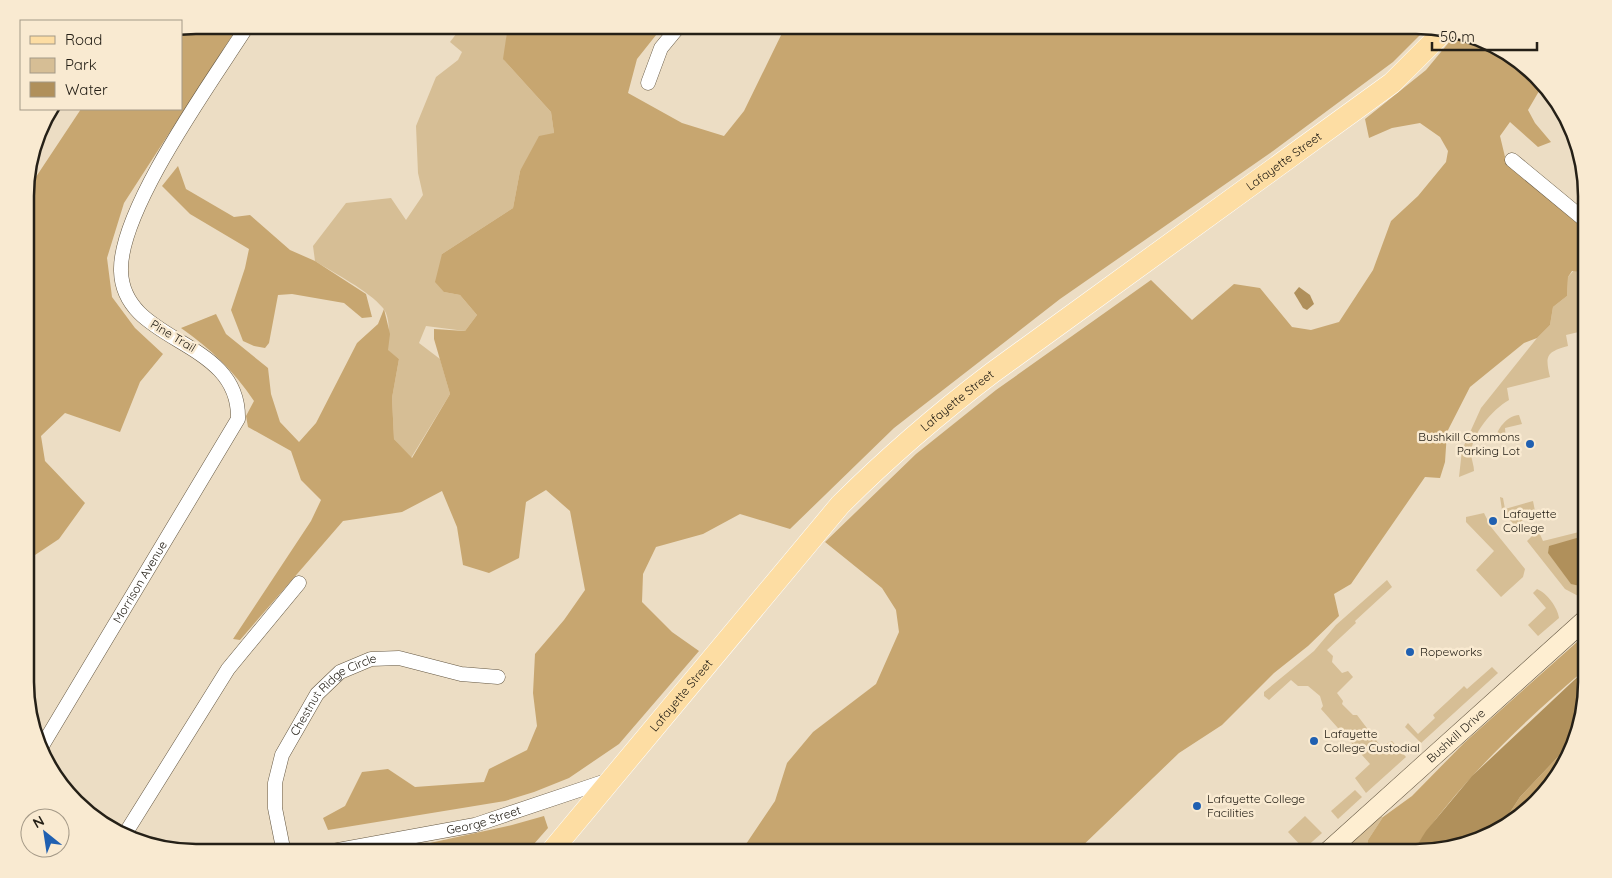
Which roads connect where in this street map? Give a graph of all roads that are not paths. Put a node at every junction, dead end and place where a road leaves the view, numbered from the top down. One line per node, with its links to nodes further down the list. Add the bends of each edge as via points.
1 (242, 34): 7 (street, Pine Trail, via 173,144 133,218 122,247 121,272 124,289 143,318 203,354 223,373 238,402)
2 (673, 34): 4 (street, via 661,48)
3 (1439, 36): 12 (main road, Lafayette Street, via 1392,83 992,373 884,460 840,505)
4 (648, 83)
5 (1512, 160): 6 (street)
6 (1578, 215)
7 (238, 419): 11 (street, Morrison Avenue)
8 (299, 583): 13 (street, via 228,669)
9 (1578, 626): 17 (street, Bushkill Drive)
10 (498, 677): 14 (street, Chestnut Ridge Circle, via 461,674 399,658 371,659 340,672 317,694 282,755 275,783 275,808)
11 (45, 741)
12 (612, 779): 15 (street, George Street, via 476,825); 16 (main road, Lafayette Street)
13 (128, 830)
14 (282, 844)
15 (372, 844)
16 (558, 844)
17 (1336, 844)

